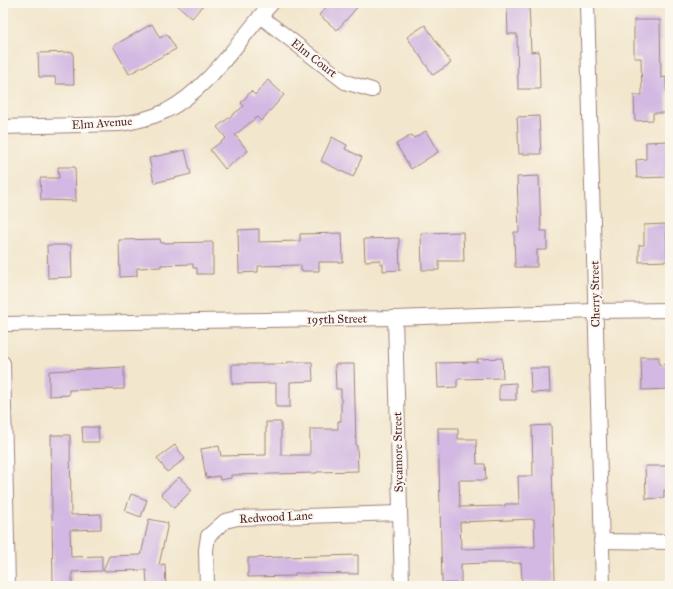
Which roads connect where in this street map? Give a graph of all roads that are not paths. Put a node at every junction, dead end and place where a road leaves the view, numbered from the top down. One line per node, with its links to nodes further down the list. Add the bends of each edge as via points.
1 (272, 3): 3 (street, Elm Avenue)
2 (587, 3): 7 (street, Cherry Street)
3 (260, 16): 4 (street, Elm Court, via 345,82); 5 (street, Elm Avenue, via 202,85 166,110 137,121 119,124)
4 (372, 90)
5 (3, 127)
6 (670, 310): 7 (street, 195th Street)
7 (595, 311): 8 (street, 195th Street); 12 (street, Cherry Street)
8 (395, 318): 9 (street, 195th Street); 11 (street, Sycamore Street)
9 (3, 324)
10 (3, 363): 14 (street)
11 (400, 513): 15 (street, Redwood Lane, via 238,518 225,521 208,536); 16 (street, Sycamore Street)
12 (601, 542): 13 (street); 17 (street, Cherry Street)
13 (670, 542)
14 (8, 586)
15 (207, 586)
16 (402, 586)
17 (603, 586)

